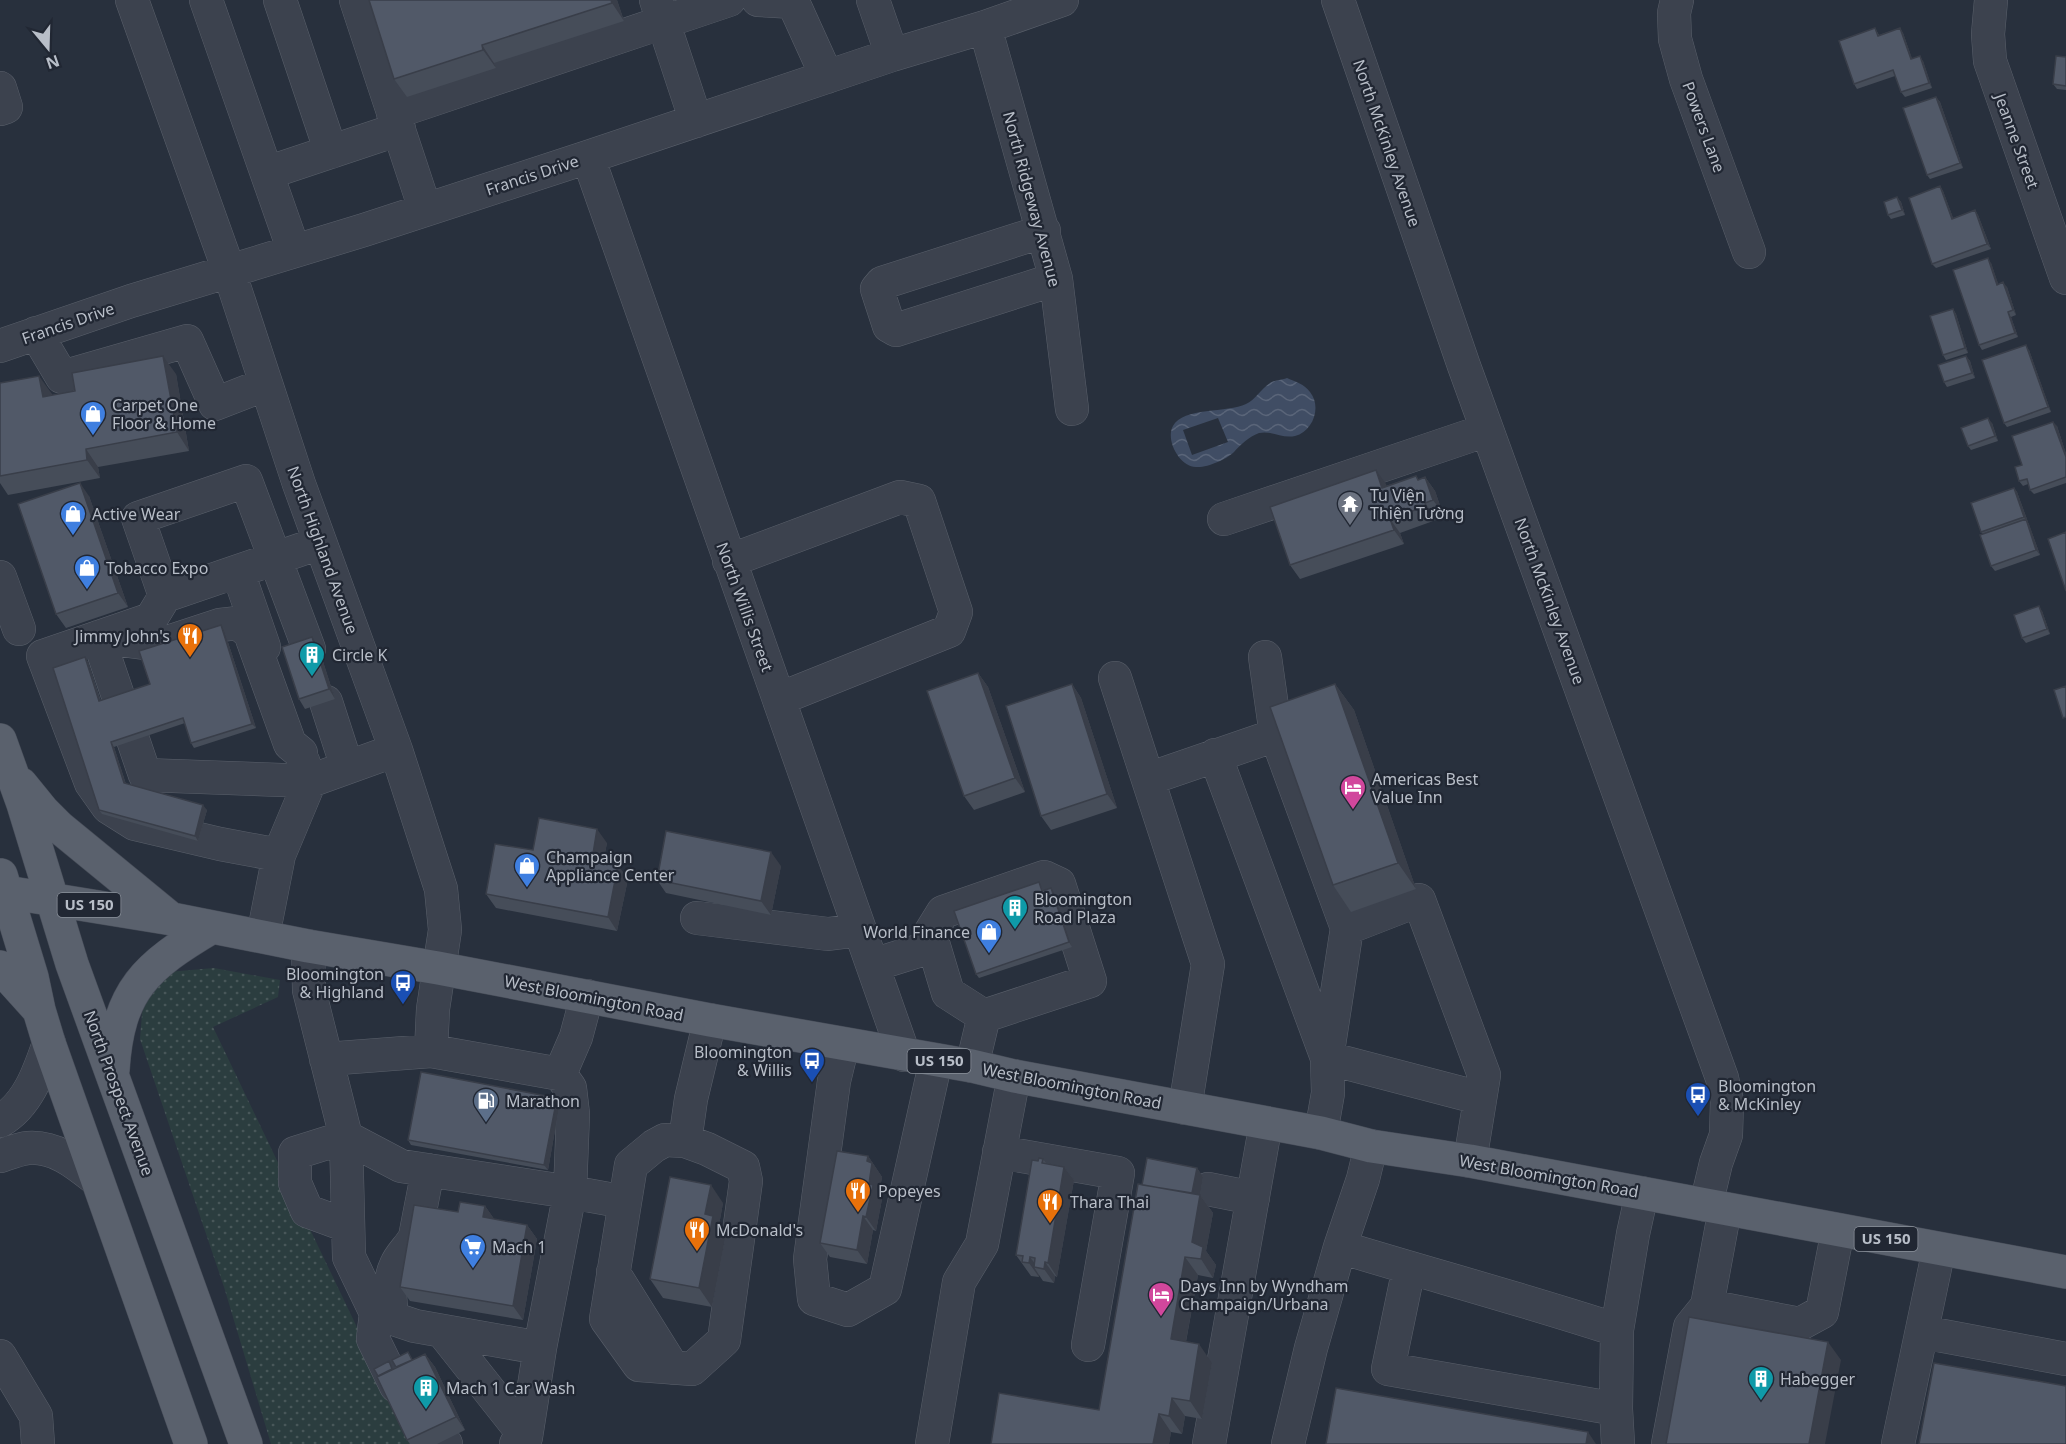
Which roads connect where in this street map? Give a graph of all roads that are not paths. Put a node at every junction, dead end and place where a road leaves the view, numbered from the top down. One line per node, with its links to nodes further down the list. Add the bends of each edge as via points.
1 (132, 0): 27 (street, North Highland Avenue)
2 (206, 0): 22 (street)
3 (280, 0): 20 (street)
4 (356, 0): 18 (street)
5 (729, 0): 12 (street)
6 (758, 0): 15 (street, via 793,2)
7 (873, 0): 14 (street)
8 (1062, 0): 13 (street, Francis Drive)
9 (1338, 0): 34 (street, North McKinley Avenue)
10 (1677, 0): 26 (street, Powers Lane, via 1674,39)
11 (1991, 0): 28 (street, Jeanne Street, via 1990,61)
12 (660, 11): 18 (street); 19 (street)
13 (985, 27): 14 (street, Francis Drive); 24 (street, North Ridgeway Avenue)
14 (892, 55): 15 (street, Francis Drive)
15 (826, 77): 19 (street, Francis Drive)
16 (0, 88): 17 (street, via 6,107)
17 (0, 109)
18 (396, 121): 20 (street); 23 (street)
19 (696, 121): 21 (street, Francis Drive)
20 (331, 152): 22 (street)
21 (588, 157): 23 (street, Francis Drive); 38 (street, North Willis Street)
22 (267, 173): 25 (street)
23 (425, 209): 25 (street, Francis Drive)
24 (1044, 231): 29 (street, North Ridgeway Avenue); 29 (street, via 882,283 877,289 890,326 896,330)
25 (294, 251): 27 (street, Francis Drive)
26 (1749, 252)
27 (229, 271): 30 (street, Francis Drive); 32 (street, North Highland Avenue)
28 (2066, 278)
29 (1056, 279): 33 (street, North Ridgeway Avenue)
30 (36, 333): 31 (street, Francis Drive); 32 (street, via 62,377 187,341 215,404)
31 (0, 346)
32 (266, 384): 36 (street, North Highland Avenue)
33 (1072, 409)
34 (1487, 430): 35 (street); 104 (street, North McKinley Avenue, via 1722,1077 1727,1101 1726,1135 1716,1163)
35 (1224, 519)
36 (320, 543): 37 (street); 51 (street, North Highland Avenue)
37 (274, 559): 39 (street); 41 (street, via 246,481 138,518); 44 (street)
38 (729, 561): 47 (street, North Willis Street); 47 (street, via 900,497 919,501 956,612 949,631)
39 (238, 572): 41 (street); 53 (street)
40 (0, 577): 42 (street)
41 (165, 596): 43 (street, via 151,619)
42 (19, 629)
43 (98, 637): 53 (street, via 159,645 238,623 250,633 290,744); 53 (street, via 146,775); 57 (street, via 43,656 91,783 108,807 135,824)
44 (309, 649)
45 (1265, 657): 49 (street)
46 (1115, 678): 56 (street)
47 (779, 699): 64 (street, North Willis Street)
48 (326, 702): 54 (street)
49 (1276, 735): 52 (street); 63 (street)
50 (0, 740): 55 (main road, North Prospect Avenue)
51 (396, 750): 54 (street); 70 (street, North Highland Avenue, via 441,890 445,930)
52 (1215, 755): 56 (street); 79 (street)
53 (305, 767): 54 (street); 57 (street)
54 (347, 768)
55 (11, 771): 59 (main road, North Prospect Avenue); 61 (main road, via 51,819)
56 (1148, 779): 87 (street, via 1208,964)
57 (279, 855): 65 (street)
58 (2, 885): 59 (main road, West Bloomington Road / US 150); 72 (main road)
59 (51, 898): 61 (main road, West Bloomington Road / US 150); 85 (main road, North Prospect Avenue)
60 (697, 918): 64 (street, via 828,934)
61 (172, 919): 62 (main road, West Bloomington Road / US 150)
62 (212, 927): 65 (main road, West Bloomington Road / US 150); 85 (main road, via 164,958 137,986 115,1040)
63 (1347, 928): 79 (street); 86 (street, via 1419,900 1484,1075)
64 (860, 930): 68 (street, North Willis Street)
65 (263, 936): 66 (main road, West Bloomington Road / US 150)
66 (308, 946): 70 (main road, West Bloomington Road / US 150); 80 (street, via 309,990)
67 (934, 946): 68 (street); 73 (street, via 948,993); 73 (street, via 930,933 943,912 1044,877 1059,884 1090,981)
68 (873, 965): 78 (street, North Willis Street)
69 (0, 967): 72 (main road)
70 (438, 968): 71 (main road, West Bloomington Road / US 150); 77 (street, North Highland Avenue)
71 (587, 996): 74 (main road, West Bloomington Road / US 150); 83 (street, via 576,1037)
72 (39, 1010): 75 (main road)
73 (984, 1016): 82 (street)
74 (710, 1020): 76 (main road, West Bloomington Road / US 150); 92 (street)
75 (49, 1043): 88 (street, via 31,1088); 98 (main road)
76 (843, 1044): 78 (main road, West Bloomington Road / US 150); 81 (street, via 834,1082 810,1259 814,1299 848,1310 885,1289)
77 (431, 1051): 80 (street); 83 (street, via 493,1075)
78 (904, 1055): 81 (main road, West Bloomington Road / US 150)
79 (1327, 1058): 86 (street); 90 (street, via 1328,1093)
80 (326, 1059): 91 (street)
81 (936, 1060): 82 (main road, West Bloomington Road / US 150)
82 (972, 1066): 84 (main road, West Bloomington Road / US 150)
83 (560, 1074): 100 (street, via 570,1088 573,1113)
84 (1014, 1076): 87 (main road, West Bloomington Road / US 150); 94 (street)
85 (113, 1078): 125 (main road, North Prospect Avenue)
86 (1480, 1098): 96 (street)
87 (1185, 1108): 89 (main road, West Bloomington Road / US 150)
88 (0, 1121)
89 (1266, 1123): 90 (main road, West Bloomington Road / US 150); 102 (street)
90 (1322, 1133): 93 (main road, West Bloomington Road / US 150)
91 (346, 1137): 97 (street, via 401,1166); 105 (street); 105 (street, via 295,1153 295,1183 307,1211)
92 (685, 1141): 103 (street, via 665,1140 631,1165); 103 (street, via 743,1167 746,1181 724,1340 692,1369 639,1365 606,1319)
93 (1371, 1146): 96 (main road, West Bloomington Road / US 150); 107 (street)
94 (999, 1152): 116 (street, via 1132,1175); 126 (street, via 982,1244 959,1282)
95 (0, 1156): 98 (street, via 27,1148 53,1151)
96 (1470, 1161): 101 (main road, West Bloomington Road / US 150)
97 (428, 1170): 100 (street, via 475,1167); 112 (street, via 415,1237 396,1263)
98 (97, 1180): 124 (main road)
99 (1208, 1188): 102 (street)
100 (570, 1192): 103 (street); 117 (street)
101 (1642, 1193): 104 (main road, West Bloomington Road / US 150); 113 (street)
102 (1253, 1198): 127 (street)
103 (624, 1202)
104 (1716, 1207): 106 (main road, West Bloomington Road / US 150); 111 (street, North McKinley Avenue)
105 (348, 1226): 112 (street, via 349,1257)
106 (1838, 1230): 108 (main road, West Bloomington Road / US 150); 111 (street, via 1822,1312 1800,1324)
107 (1340, 1246): 109 (street); 128 (street)
108 (1939, 1249): 110 (main road, West Bloomington Road / US 150); 115 (street)
109 (1409, 1268): 113 (street); 121 (street, via 1388,1369)
110 (2066, 1272)
111 (1707, 1306): 130 (street, via 1690,1327)
112 (384, 1315): 114 (street); 120 (street)
113 (1617, 1330): 121 (street)
114 (442, 1331): 117 (street); 122 (street)
115 (1922, 1332): 119 (street); 131 (street)
116 (1088, 1344)
117 (540, 1348): 122 (street)
118 (0, 1356): 123 (street, via 36,1416)
119 (2066, 1359)
120 (405, 1382)
121 (1616, 1409): 129 (street)
122 (521, 1440)
123 (38, 1444)
124 (191, 1444)
125 (246, 1444)
126 (932, 1444)
127 (1209, 1444)
128 (1288, 1444)
129 (1618, 1444)
130 (1668, 1444)
131 (1898, 1444)

